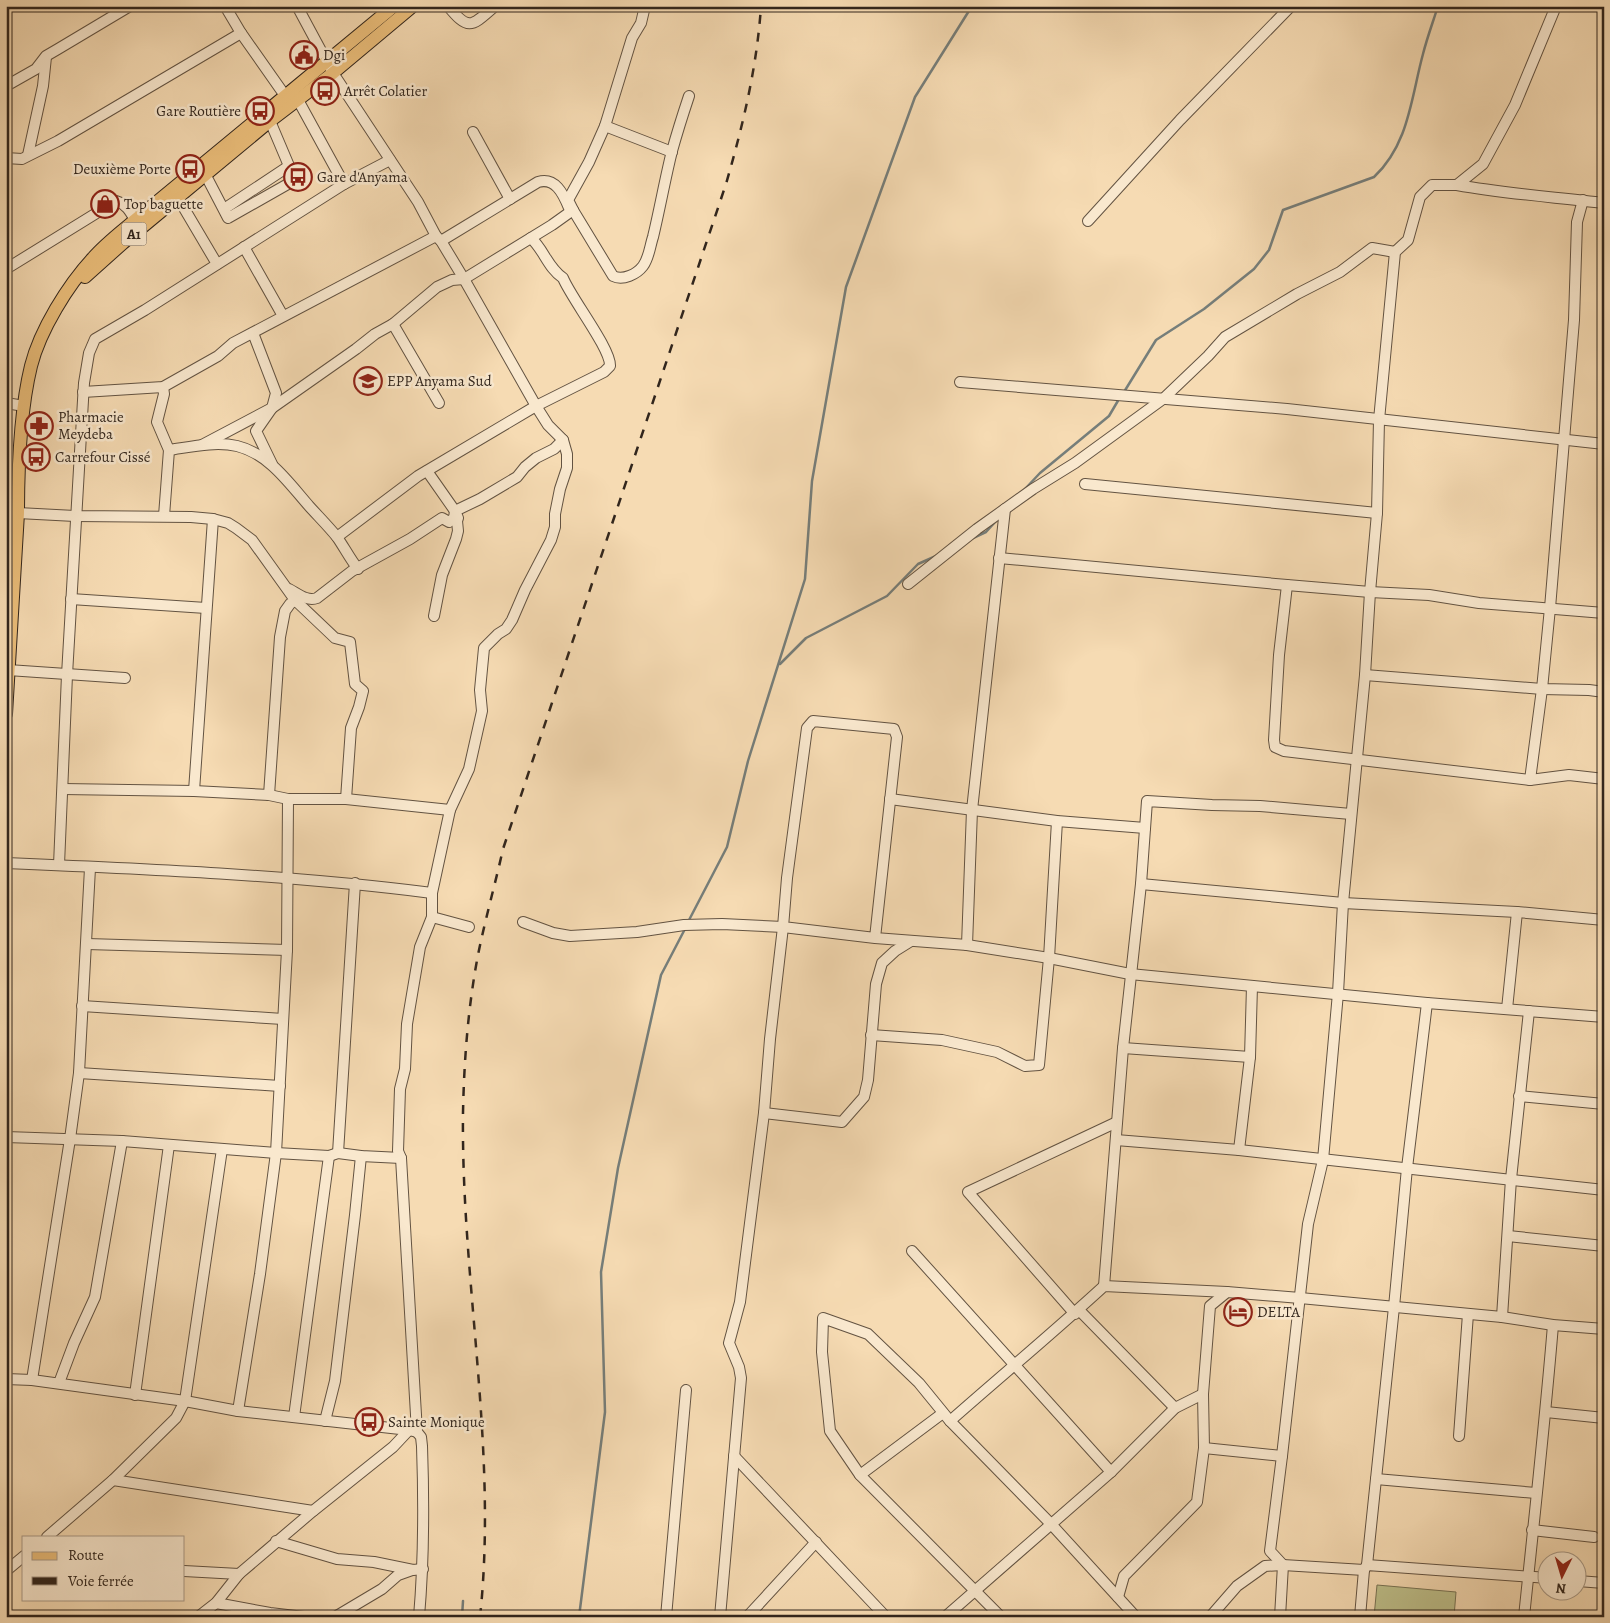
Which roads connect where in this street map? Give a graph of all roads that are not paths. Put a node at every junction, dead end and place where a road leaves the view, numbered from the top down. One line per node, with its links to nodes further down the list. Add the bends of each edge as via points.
1 (130, 6): 12 (street)
2 (225, 6): 11 (street)
3 (297, 6): 13 (street)
4 (394, 6): 13 (main road, A1)
5 (413, 6): 13 (main road, A1)
6 (448, 6): 7 (street, via 460,21 472,23)
7 (495, 6)
8 (645, 6): 18 (street)
9 (1291, 6): 35 (street)
10 (1556, 6): 27 (street, via 1515,104 1483,164)
11 (241, 33): 16 (street); 21 (street)
12 (46, 56): 14 (street, via 36,69); 21 (street)
13 (330, 68): 16 (main road, A1); 23 (street)
14 (6, 86)
15 (689, 96): 20 (street)
16 (292, 99): 17 (main road, A1); 26 (street)
17 (267, 118): 24 (street); 25 (main road, A1)
18 (605, 126): 20 (street); 33 (street, via 568,200)
19 (473, 132): 29 (street)
20 (672, 152): 33 (street, via 646,262 639,270 623,278 613,276)
21 (28, 155): 22 (street)
22 (7, 157)
23 (390, 160): 26 (street); 36 (street)
24 (289, 166): 32 (street); 32 (street, via 295,180 228,218)
25 (203, 172): 28 (main road, A1); 32 (street); 34 (main road, A1)
26 (344, 184): 38 (street)
27 (1457, 185): 30 (street); 39 (street, via 1432,185 1420,197 1408,240)
28 (178, 198): 40 (street); 43 (main road, A1)
29 (510, 199): 33 (street, via 538,182 551,182 560,190); 36 (street)
30 (1583, 200): 31 (street); 58 (street, via 1577,222 1574,320)
31 (1604, 203)
32 (224, 209)
33 (572, 211): 37 (street)
34 (135, 220): 41 (street, via 129,209 116,201); 43 (main road, A1, via 94,256)
35 (1088, 221)
36 (438, 238): 42 (street); 44 (street)
37 (531, 238): 42 (street); 54 (street, via 563,278 610,362 604,372)
38 (244, 247): 40 (street); 44 (street)
39 (1395, 252): 50 (street, via 1372,248 1340,272 1225,337); 56 (street)
40 (217, 264): 49 (street, via 95,339 89,353)
41 (6, 269)
42 (464, 278): 45 (street, via 438,287); 54 (street)
43 (65, 296): 53 (main road, A1, via 37,347)
44 (283, 316): 46 (street)
45 (392, 324): 52 (street); 55 (street)
46 (253, 333): 48 (street); 55 (street, via 276,393)
47 (960, 382): 50 (street)
48 (163, 387): 49 (street); 61 (street, via 157,422)
49 (83, 392): 69 (street)
50 (1163, 399): 56 (street); 65 (street, via 1075,463)
51 (6, 403): 53 (street)
52 (439, 403)
53 (24, 406): 67 (main road, A1)
54 (536, 406): 57 (street, via 548,425); 63 (street)
55 (272, 408): 60 (street); 62 (street, via 256,431)
56 (1380, 420): 58 (street); 68 (street)
57 (564, 440): 66 (street, via 536,458 517,477); 101 (street, via 567,468 551,540 512,620 484,648 480,690 482,711 469,768)
58 (1564, 440): 59 (street); 82 (street)
59 (1604, 444)
60 (202, 446): 61 (street); 62 (street, via 235,446 257,454)
61 (168, 450): 70 (street)
62 (273, 465): 72 (street)
63 (427, 471): 66 (street); 72 (street)
64 (1085, 484): 68 (street)
65 (1004, 509): 73 (street); 75 (street)
66 (455, 511): 74 (street, via 449,522 442,518); 84 (street, via 458,531 442,575)
67 (18, 513): 69 (street); 85 (main road, A1)
68 (1377, 513): 78 (street)
69 (75, 516): 70 (street); 79 (street)
70 (164, 516): 71 (street)
71 (213, 519): 77 (street, via 228,523 252,540); 81 (street)
72 (337, 537): 74 (street)
73 (999, 558): 76 (street); 102 (street)
74 (358, 569): 77 (street, via 313,600)
75 (908, 584)
76 (1287, 585): 78 (street); 92 (street, via 1279,655 1275,747 1284,751)
77 (288, 588): 80 (street)
78 (1370, 592): 82 (street); 87 (street)
79 (71, 599): 81 (street); 86 (street)
80 (295, 600): 97 (street, via 285,611 280,637); 99 (street, via 335,638 350,642 355,684 363,691 351,728)
81 (206, 608): 96 (street)
82 (1550, 608): 83 (street); 89 (street)
83 (1604, 613)
84 (434, 616)
85 (8, 670): 86 (street); 91 (main road, A1)
86 (67, 675): 88 (street); 95 (street)
87 (1365, 675): 89 (street); 92 (street)
88 (126, 678)
89 (1542, 689): 90 (street); 94 (street)
90 (1604, 692)
91 (6, 714)
92 (1357, 760): 94 (street); 103 (street)
93 (1604, 779): 94 (street, via 1570,774)
94 (1530, 780)
95 (63, 789): 96 (street); 107 (street)
96 (194, 791): 97 (street)
97 (269, 795): 98 (street)
98 (288, 799): 99 (street); 109 (street)
99 (346, 799): 101 (street)
100 (890, 799): 102 (street); 119 (street, via 897,737 894,729 813,721 807,728); 120 (street)
101 (450, 810): 112 (street)
102 (972, 810): 104 (street); 123 (street)
103 (1351, 814): 105 (street, via 1147,801); 113 (street)
104 (1057, 821): 105 (street); 125 (street)
105 (1145, 828): 111 (street)
106 (6, 863): 107 (street)
107 (59, 865): 108 (street)
108 (90, 868): 109 (street); 122 (street)
109 (288, 878): 110 (street); 124 (street)
110 (355, 884): 112 (street); 152 (street)
111 (1141, 884): 113 (street); 126 (street)
112 (432, 893): 115 (street)
113 (1343, 903): 114 (street); 128 (street)
114 (1517, 912): 116 (street); 131 (street)
115 (432, 917): 118 (street); 154 (street, via 420,947 407,1024 405,1069 400,1089 398,1151)
116 (1604, 920)
117 (523, 922): 119 (street, via 570,936 684,925)
118 (469, 927)
119 (782, 927): 120 (street); 142 (street)
120 (875, 938): 121 (street)
121 (911, 941): 123 (street); 135 (street, via 882,963 876,984)
122 (87, 944): 124 (street); 130 (street)
123 (967, 946): 125 (street)
124 (287, 950): 134 (street)
125 (1049, 958): 126 (street); 135 (street, via 1039,1065 1025,1066 997,1052 942,1040)
126 (1130, 974): 127 (street); 136 (street)
127 (1252, 986): 128 (street); 137 (street)
128 (1338, 993): 129 (street); 155 (street)
129 (1427, 1003): 131 (street); 156 (street)
130 (82, 1006): 134 (street); 138 (street)
131 (1507, 1009): 132 (street)
132 (1529, 1011): 133 (street); 140 (street)
133 (1604, 1017)
134 (283, 1019): 139 (street)
135 (871, 1035): 142 (street, via 864,1097 842,1122)
136 (1123, 1048): 137 (street); 143 (street)
137 (1250, 1057): 150 (street)
138 (78, 1074): 139 (street); 145 (street)
139 (280, 1086): 151 (street)
140 (1519, 1096): 141 (street); 157 (street)
141 (1604, 1104)
142 (764, 1113): 190 (street, via 740,1302 729,1343 741,1378)
143 (1118, 1122): 146 (street); 166 (street, via 968,1192)
144 (6, 1137): 145 (street)
145 (70, 1139): 147 (street); 173 (street)
146 (1116, 1140): 150 (street); 162 (street)
147 (122, 1141): 148 (street); 174 (street, via 96,1297)
148 (169, 1145): 149 (street); 177 (street)
149 (222, 1149): 151 (street); 178 (street)
150 (1239, 1150): 155 (street)
151 (276, 1153): 152 (street); 180 (street)
152 (334, 1154): 153 (street); 183 (street)
153 (360, 1156): 154 (street); 185 (street, via 356,1215 335,1381)
154 (401, 1158): 187 (street)
155 (1323, 1160): 156 (street); 164 (street, via 1308,1224)
156 (1407, 1168): 157 (street); 165 (street)
157 (1511, 1179): 158 (street); 159 (street)
158 (1604, 1190)
159 (1508, 1236): 160 (street); 168 (street)
160 (1604, 1246)
161 (912, 1251): 171 (street)
162 (1104, 1286): 163 (street); 166 (street)
163 (1227, 1292): 164 (street); 176 (street, via 1210,1306)
164 (1300, 1298): 165 (street); 191 (street)
165 (1394, 1307): 167 (street); 194 (street)
166 (1077, 1312): 171 (street); 179 (street)
167 (1468, 1314): 168 (street); 188 (street)
168 (1502, 1317): 169 (street)
169 (1553, 1325): 170 (street); 181 (street)
170 (1604, 1329)
171 (1014, 1364): 186 (street); 192 (street)
172 (6, 1378): 173 (street)
173 (32, 1380): 174 (street)
174 (58, 1384): 177 (street)
175 (686, 1390): 222 (street)
176 (1203, 1394): 179 (street); 189 (street)
177 (135, 1395): 178 (street)
178 (185, 1401): 180 (street); 195 (street, via 176,1418)
179 (1175, 1408): 192 (street)
180 (238, 1411): 183 (street)
181 (1546, 1412): 184 (street); 196 (street)
182 (943, 1413): 186 (street); 193 (street); 193 (street, via 919,1383 868,1334 823,1318 822,1352 830,1431)
183 (294, 1417): 185 (street)
184 (1604, 1418)
185 (325, 1420): 187 (street)
186 (950, 1421): 198 (street)
187 (413, 1431): 197 (street); 207 (street, via 421,1437 422,1446 424,1507)
188 (1459, 1436)
189 (1204, 1448): 191 (street); 216 (street, via 1198,1502 1124,1576)
190 (734, 1456): 203 (street); 223 (street)
191 (1282, 1456): 205 (street, via 1270,1551)
192 (1111, 1472): 198 (street)
193 (860, 1475): 215 (street)
194 (1376, 1478): 196 (street); 206 (street)
195 (113, 1480): 197 (street); 200 (street)
196 (1536, 1492): 199 (street)
197 (313, 1511): 202 (street)
198 (1051, 1524): 215 (street); 216 (street)
199 (1532, 1530): 201 (street); 211 (street)
200 (48, 1536)
201 (1594, 1537)
202 (276, 1541): 207 (street, via 337,1559); 210 (street)
203 (816, 1542): 224 (street); 225 (street)
204 (22, 1558): 208 (street)
205 (1283, 1565): 206 (street); 229 (street, via 1266,1566 1244,1581); 230 (street)
206 (1365, 1568): 211 (street); 231 (street)
207 (418, 1570): 220 (street, via 398,1575 382,1589); 221 (street)
208 (6, 1571)
209 (185, 1571): 210 (street)
210 (239, 1574): 217 (street)
211 (1528, 1577): 212 (street); 232 (street)
212 (1538, 1578)
213 (1588, 1582): 214 (street)
214 (1604, 1583)
215 (975, 1590): 226 (street); 227 (street)
216 (1118, 1597): 228 (street)
217 (216, 1603): 218 (street); 219 (street)
218 (198, 1617)
219 (304, 1617)
220 (335, 1617)
221 (419, 1617)
222 (666, 1617)
223 (720, 1617)
224 (747, 1617)
225 (886, 1617)
226 (945, 1617)
227 (1001, 1617)
228 (1136, 1617)
229 (1210, 1617)
230 (1280, 1617)
231 (1360, 1617)
232 (1524, 1617)

